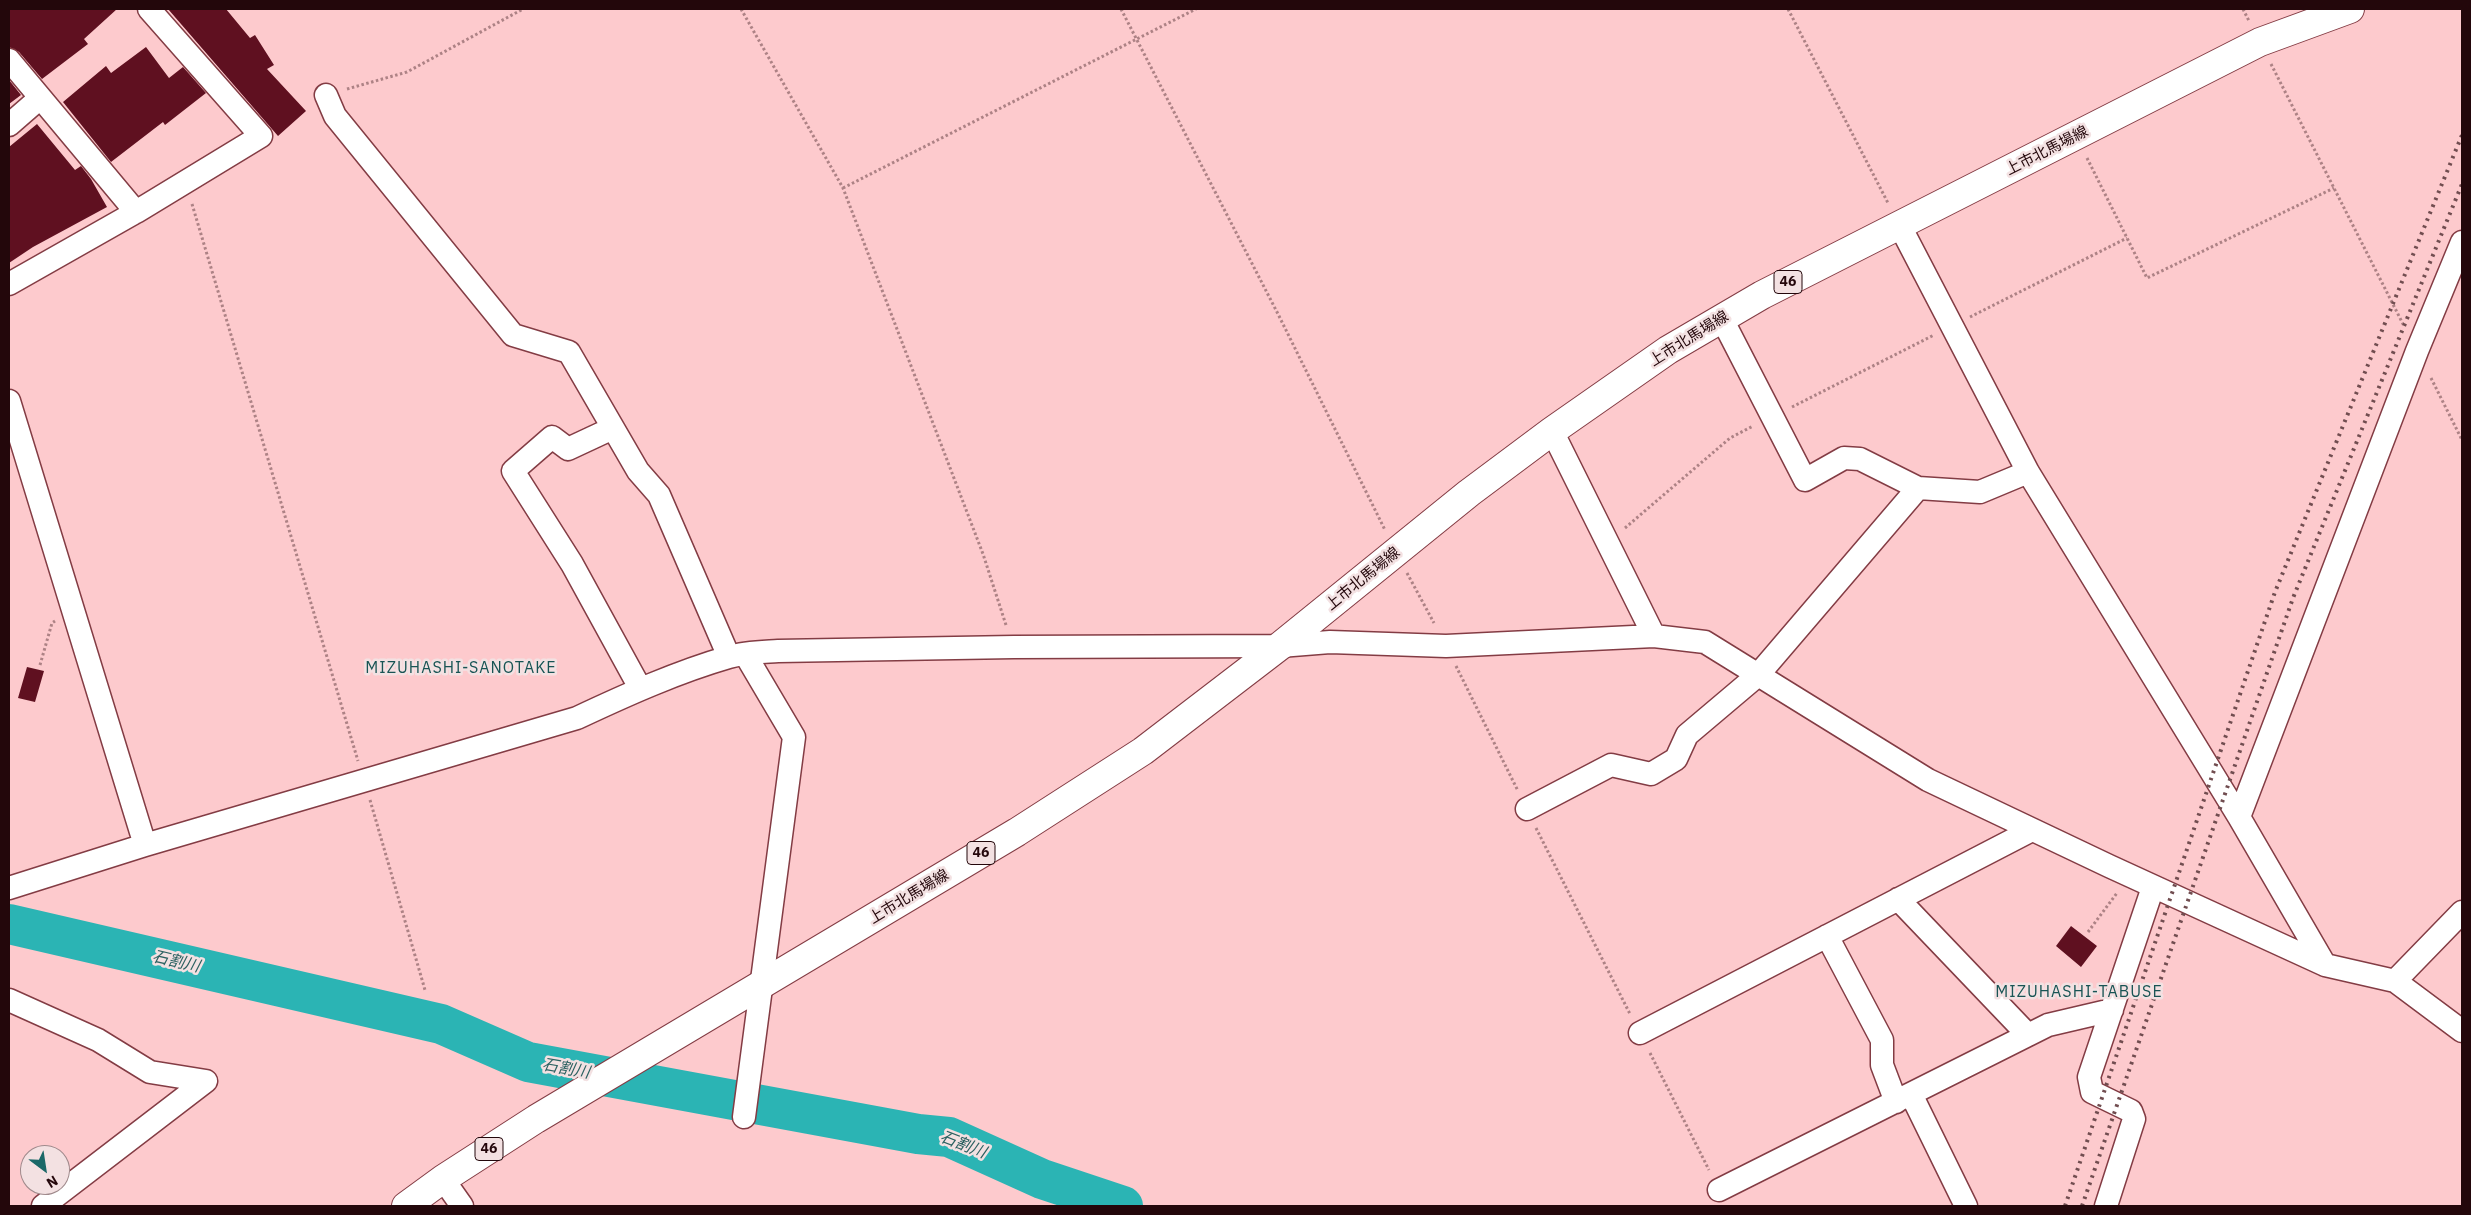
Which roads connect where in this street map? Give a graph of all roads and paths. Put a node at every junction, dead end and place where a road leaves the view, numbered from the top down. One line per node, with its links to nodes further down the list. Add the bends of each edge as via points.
1 (149, 9): 15 (street, via 261,136)
2 (523, 9): 11 (path, via 407,72)
3 (741, 9): 16 (path)
4 (1121, 9): 8 (path)
5 (1196, 9): 8 (path)
6 (1788, 9): 19 (path)
7 (2350, 9): 9 (main road, 上市北馬場線 / 46)
8 (1136, 40): 16 (path); 34 (path, via 1278,314)
9 (2260, 42): 14 (main road, 上市北馬場線 / 46); 17 (path)
10 (9, 60): 12 (street)
11 (326, 95): 28 (street, via 335,116 513,335 569,352)
12 (40, 98): 13 (street); 18 (street)
13 (9, 125)
14 (2076, 136): 19 (main road, 上市北馬場線 / 46); 20 (path)
15 (185, 182): 18 (street); 44 (path)
16 (843, 188): 39 (path, via 983,554)
17 (2334, 188): 20 (path, via 2147,278); 25 (path)
18 (136, 212): 22 (street)
19 (1900, 226): 23 (main road, 上市北馬場線 / 46, via 1762,295); 24 (street)
20 (2127, 238): 24 (path)
21 (2462, 242): 25 (street)
22 (9, 284)
23 (1722, 319): 27 (street); 29 (main road, 上市北馬場線 / 46, via 1668,350)
24 (1952, 326): 27 (path); 31 (street)
25 (2417, 350): 30 (path); 46 (street)
26 (9, 400): 35 (street)
27 (1772, 416): 32 (street, via 1805,480 1844,458 1860,458); 33 (path, via 1730,438)
28 (613, 428): 40 (street, via 638,471 659,495); 43 (street, via 568,449 552,437 513,471 572,564)
29 (1552, 431): 33 (street); 34 (main road, 上市北馬場線 / 46)
30 (2462, 440)
31 (2028, 472): 32 (street, via 1980,492); 46 (street)
32 (1918, 488): 42 (street)
33 (1608, 543): 36 (street)
34 (1396, 552): 37 (main road, 上市北馬場線 / 46); 38 (path)
35 (74, 614): 41 (path, via 52,623); 48 (street)
36 (1654, 636): 38 (street); 42 (street, via 1704,642)
37 (1280, 646): 38 (street, via 1330,642); 39 (street); 58 (main road, 上市北馬場線 / 46, via 1143,751 1017,832)
38 (1446, 646): 45 (path)
39 (1014, 647): 40 (street, via 778,651)
40 (737, 655): 43 (street); 58 (street, via 794,737)
41 (40, 665)
42 (1758, 675): 45 (street, via 1687,735 1676,759 1651,774 1611,765); 47 (street, via 1928,780)
43 (640, 688): 44 (street, via 577,718)
44 (365, 782): 48 (street); 59 (path)
45 (1527, 809): 63 (path)
46 (2239, 817): 56 (street)
47 (2032, 830): 49 (street); 52 (street)
48 (145, 845): 51 (street)
49 (2130, 874): 50 (street); 54 (path)
50 (2154, 886): 56 (street); 61 (street)
51 (9, 888)
52 (1898, 899): 55 (street); 64 (street)
53 (2462, 912): 57 (street)
54 (2088, 932)
55 (1827, 936): 63 (street); 65 (street, via 1882,1040 1882,1065)
56 (2325, 965): 57 (street)
57 (2394, 981): 62 (street)
58 (762, 985): 66 (street); 67 (main road, 上市北馬場線 / 46, via 536,1119)
59 (425, 990)
60 (9, 1000): 69 (street, via 98,1040 150,1072 206,1082)
61 (2112, 1010): 64 (street, via 2048,1025); 73 (street, via 2089,1077 2092,1092 2131,1111 2134,1119)
62 (2462, 1032)
63 (1640, 1033): 68 (path)
64 (2028, 1036): 65 (street)
65 (1904, 1098): 68 (street); 72 (street)
66 (744, 1117)
67 (443, 1179): 70 (main road, 上市北馬場線 / 46); 71 (street)
68 (1719, 1190)
69 (43, 1206)
70 (406, 1206)
71 (462, 1206)
72 (1966, 1206)
73 (2106, 1206)

